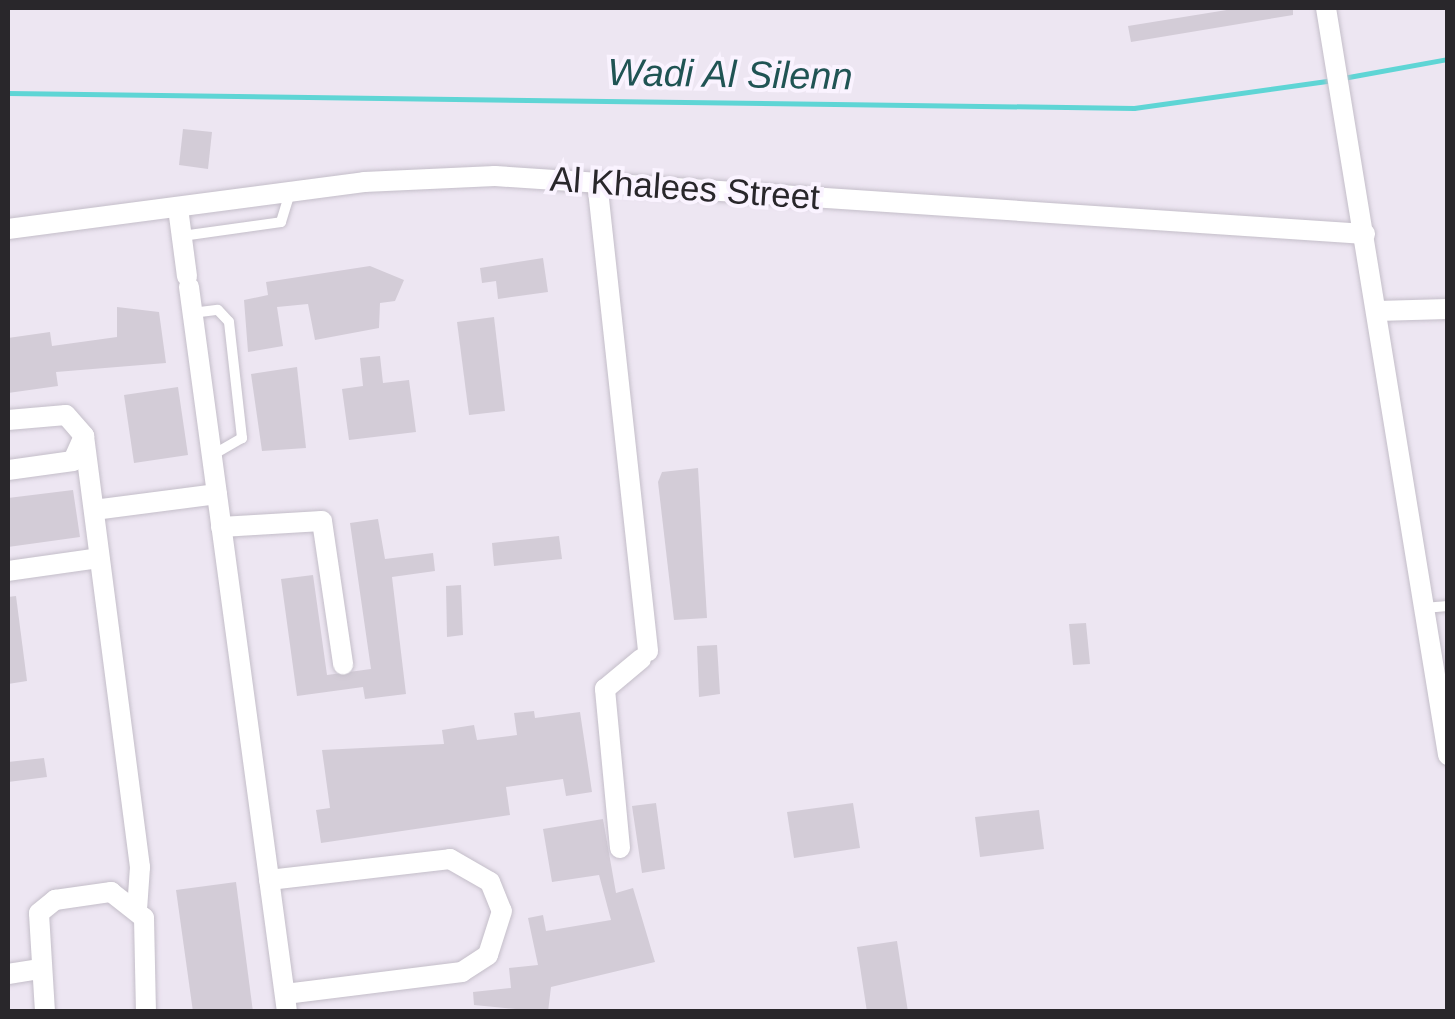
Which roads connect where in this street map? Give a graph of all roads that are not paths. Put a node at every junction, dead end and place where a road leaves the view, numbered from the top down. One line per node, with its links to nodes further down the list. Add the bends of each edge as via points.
1 (1327, 12): 6 (street)
2 (597, 182): 3 (street, Al Khalees Street, via 432,178); 6 (street, Al Khalees Street); 25 (street, via 644,655 605,688)
3 (290, 192): 4 (street, Al Khalees Street); 7 (lane, via 282,222)
4 (178, 208): 5 (street, Al Khalees Street); 7 (street)
5 (8, 228)
6 (1365, 234): 9 (street)
7 (182, 236): 10 (street)
8 (1448, 308): 9 (street)
9 (1377, 311): 21 (street)
10 (192, 312): 13 (street); 13 (lane, via 218,310 228,322 242,442)
11 (8, 420): 12 (street, via 66,415)
12 (84, 436): 14 (street, via 73,460); 16 (street)
13 (211, 455): 15 (street)
14 (8, 470)
15 (217, 494): 16 (street); 17 (street)
16 (94, 510): 18 (street)
17 (220, 526): 22 (street, via 322,520); 26 (street)
18 (99, 558): 19 (street); 27 (street, via 140,867)
19 (8, 570)
20 (1448, 606): 21 (lane)
21 (1423, 608): 23 (street)
22 (344, 664)
23 (1443, 696): 24 (street)
24 (1448, 754)
25 (620, 848)
26 (270, 880): 30 (street); 30 (street, via 450,860 490,882 502,911 496,942 462,972)
27 (136, 906): 28 (street, via 111,892 49,903 34,928); 32 (street, via 152,987)
28 (38, 970): 29 (street); 31 (street)
29 (8, 974)
30 (286, 1003)
31 (45, 1012)
32 (146, 1012)

